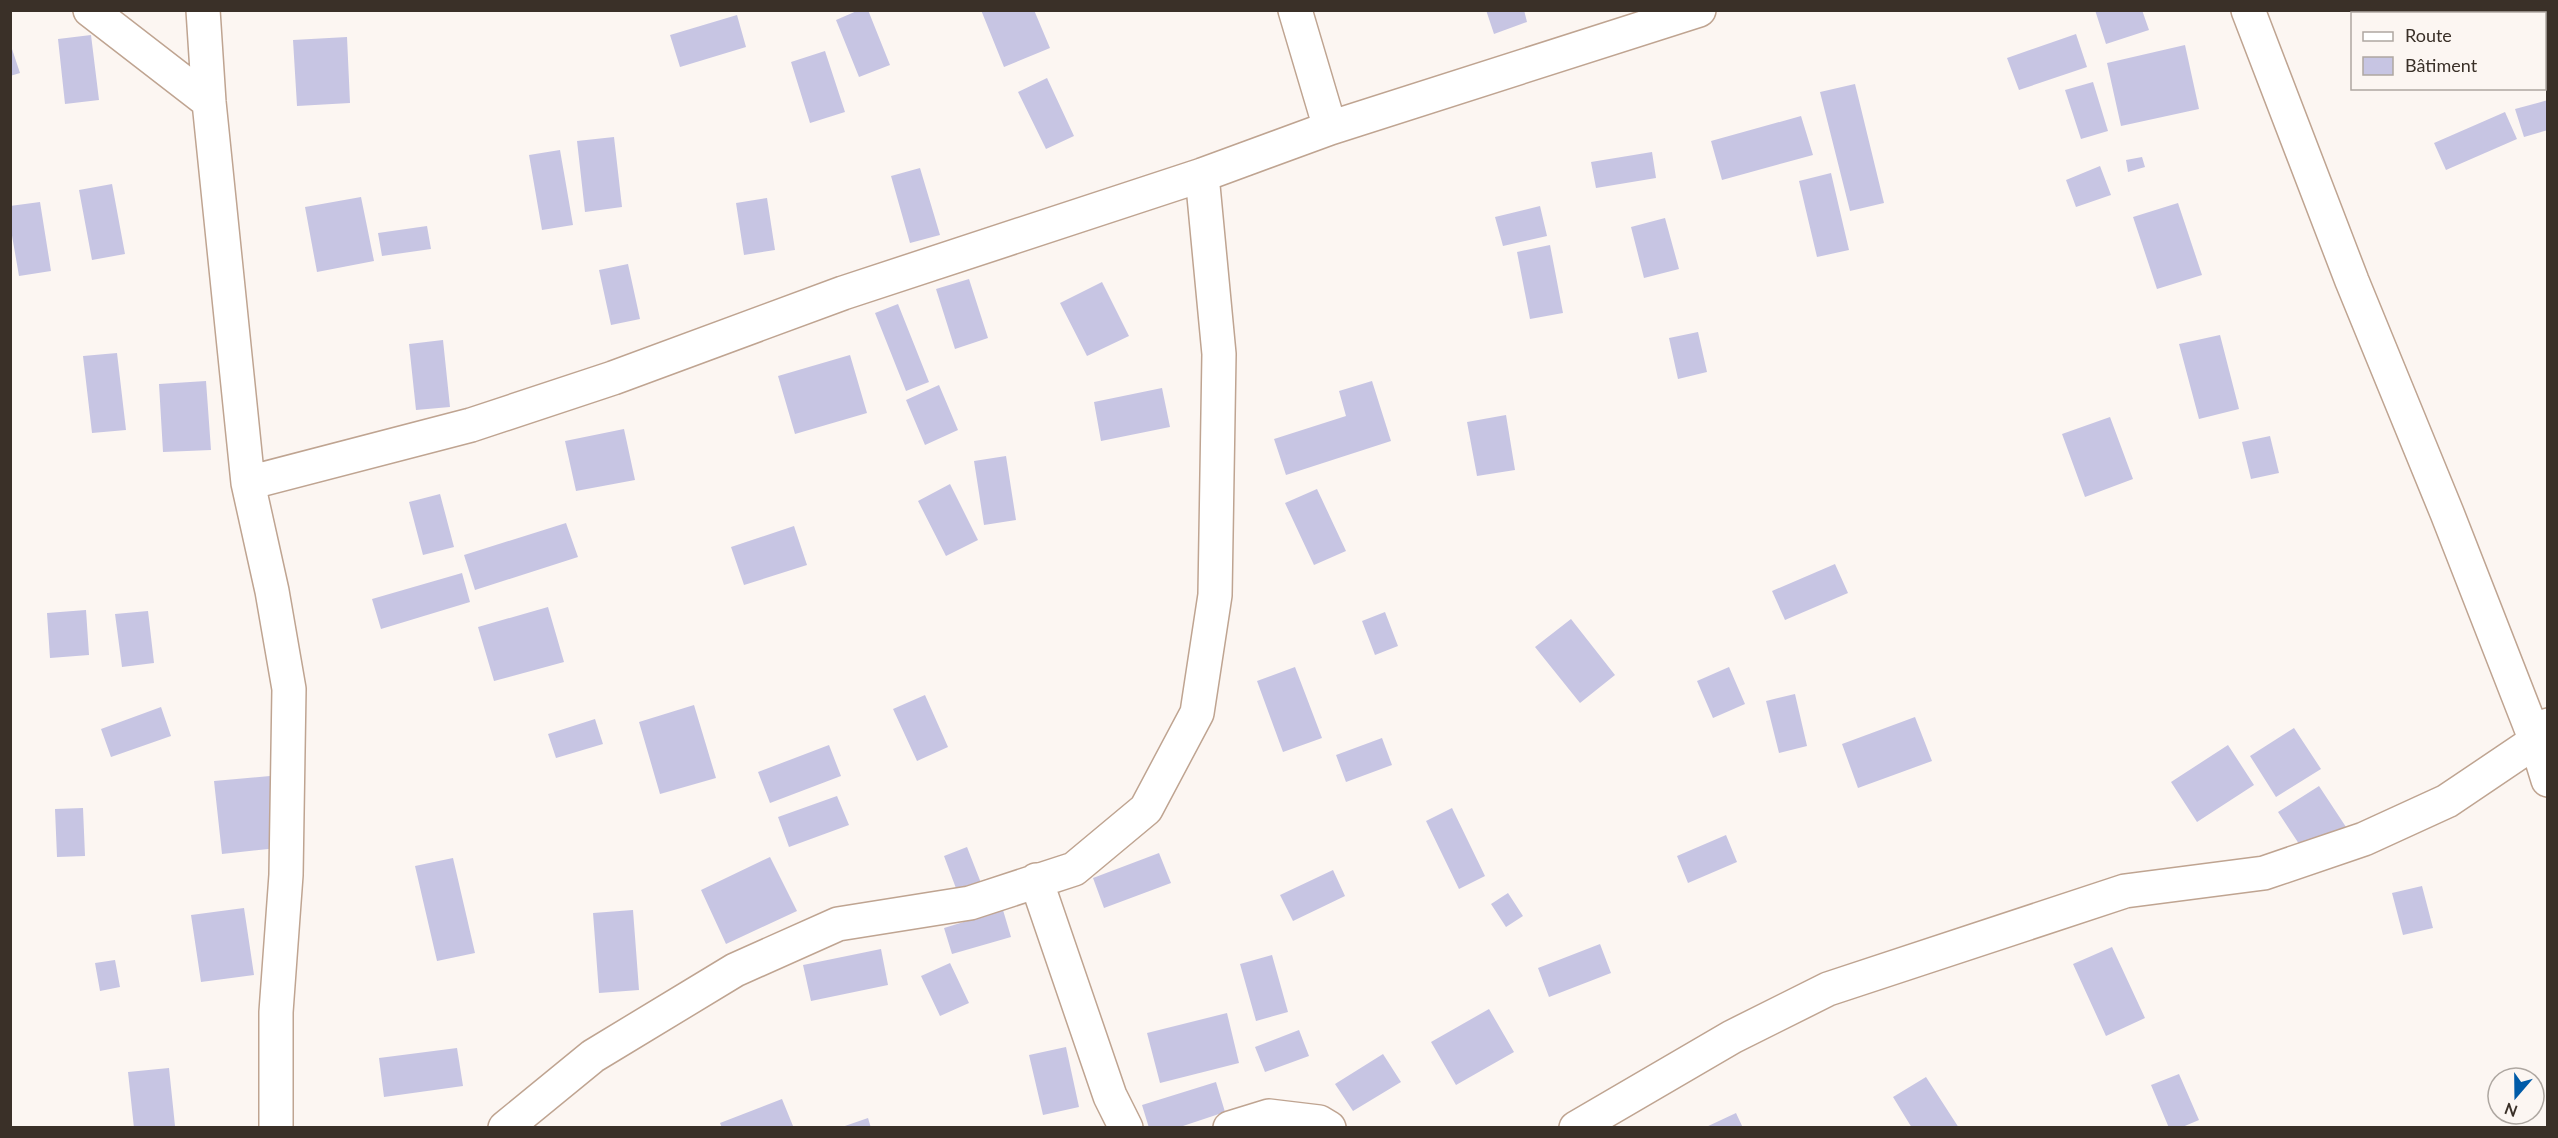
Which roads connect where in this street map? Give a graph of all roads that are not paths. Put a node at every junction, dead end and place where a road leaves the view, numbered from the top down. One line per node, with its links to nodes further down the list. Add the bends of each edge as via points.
1 (90, 10): 6 (street)
2 (203, 10): 6 (street)
3 (1295, 10): 7 (street)
4 (1699, 10): 7 (street)
5 (2248, 10): 10 (street, via 2347,270)
6 (209, 102): 9 (street)
7 (1330, 128): 8 (street)
8 (1202, 175): 9 (street, via 843,293 613,378 471,425); 12 (street, via 1219,354 1215,595 1197,713 1146,809 1074,869)
9 (248, 483): 13 (street, via 290,689 286,875 276,1012)
10 (2542, 733): 11 (street); 18 (street, via 2447,801 2364,840 2264,873 2125,891 1828,989 1732,1037)
11 (2547, 780)
12 (1036, 880): 14 (street, via 970,903 838,924 735,970 593,1056); 15 (street, via 1110,1096)
13 (276, 1128)
14 (505, 1128)
15 (1125, 1128)
16 (1230, 1128): 17 (street, via 1269,1116 1319,1122)
17 (1329, 1128)
18 (1576, 1128)

